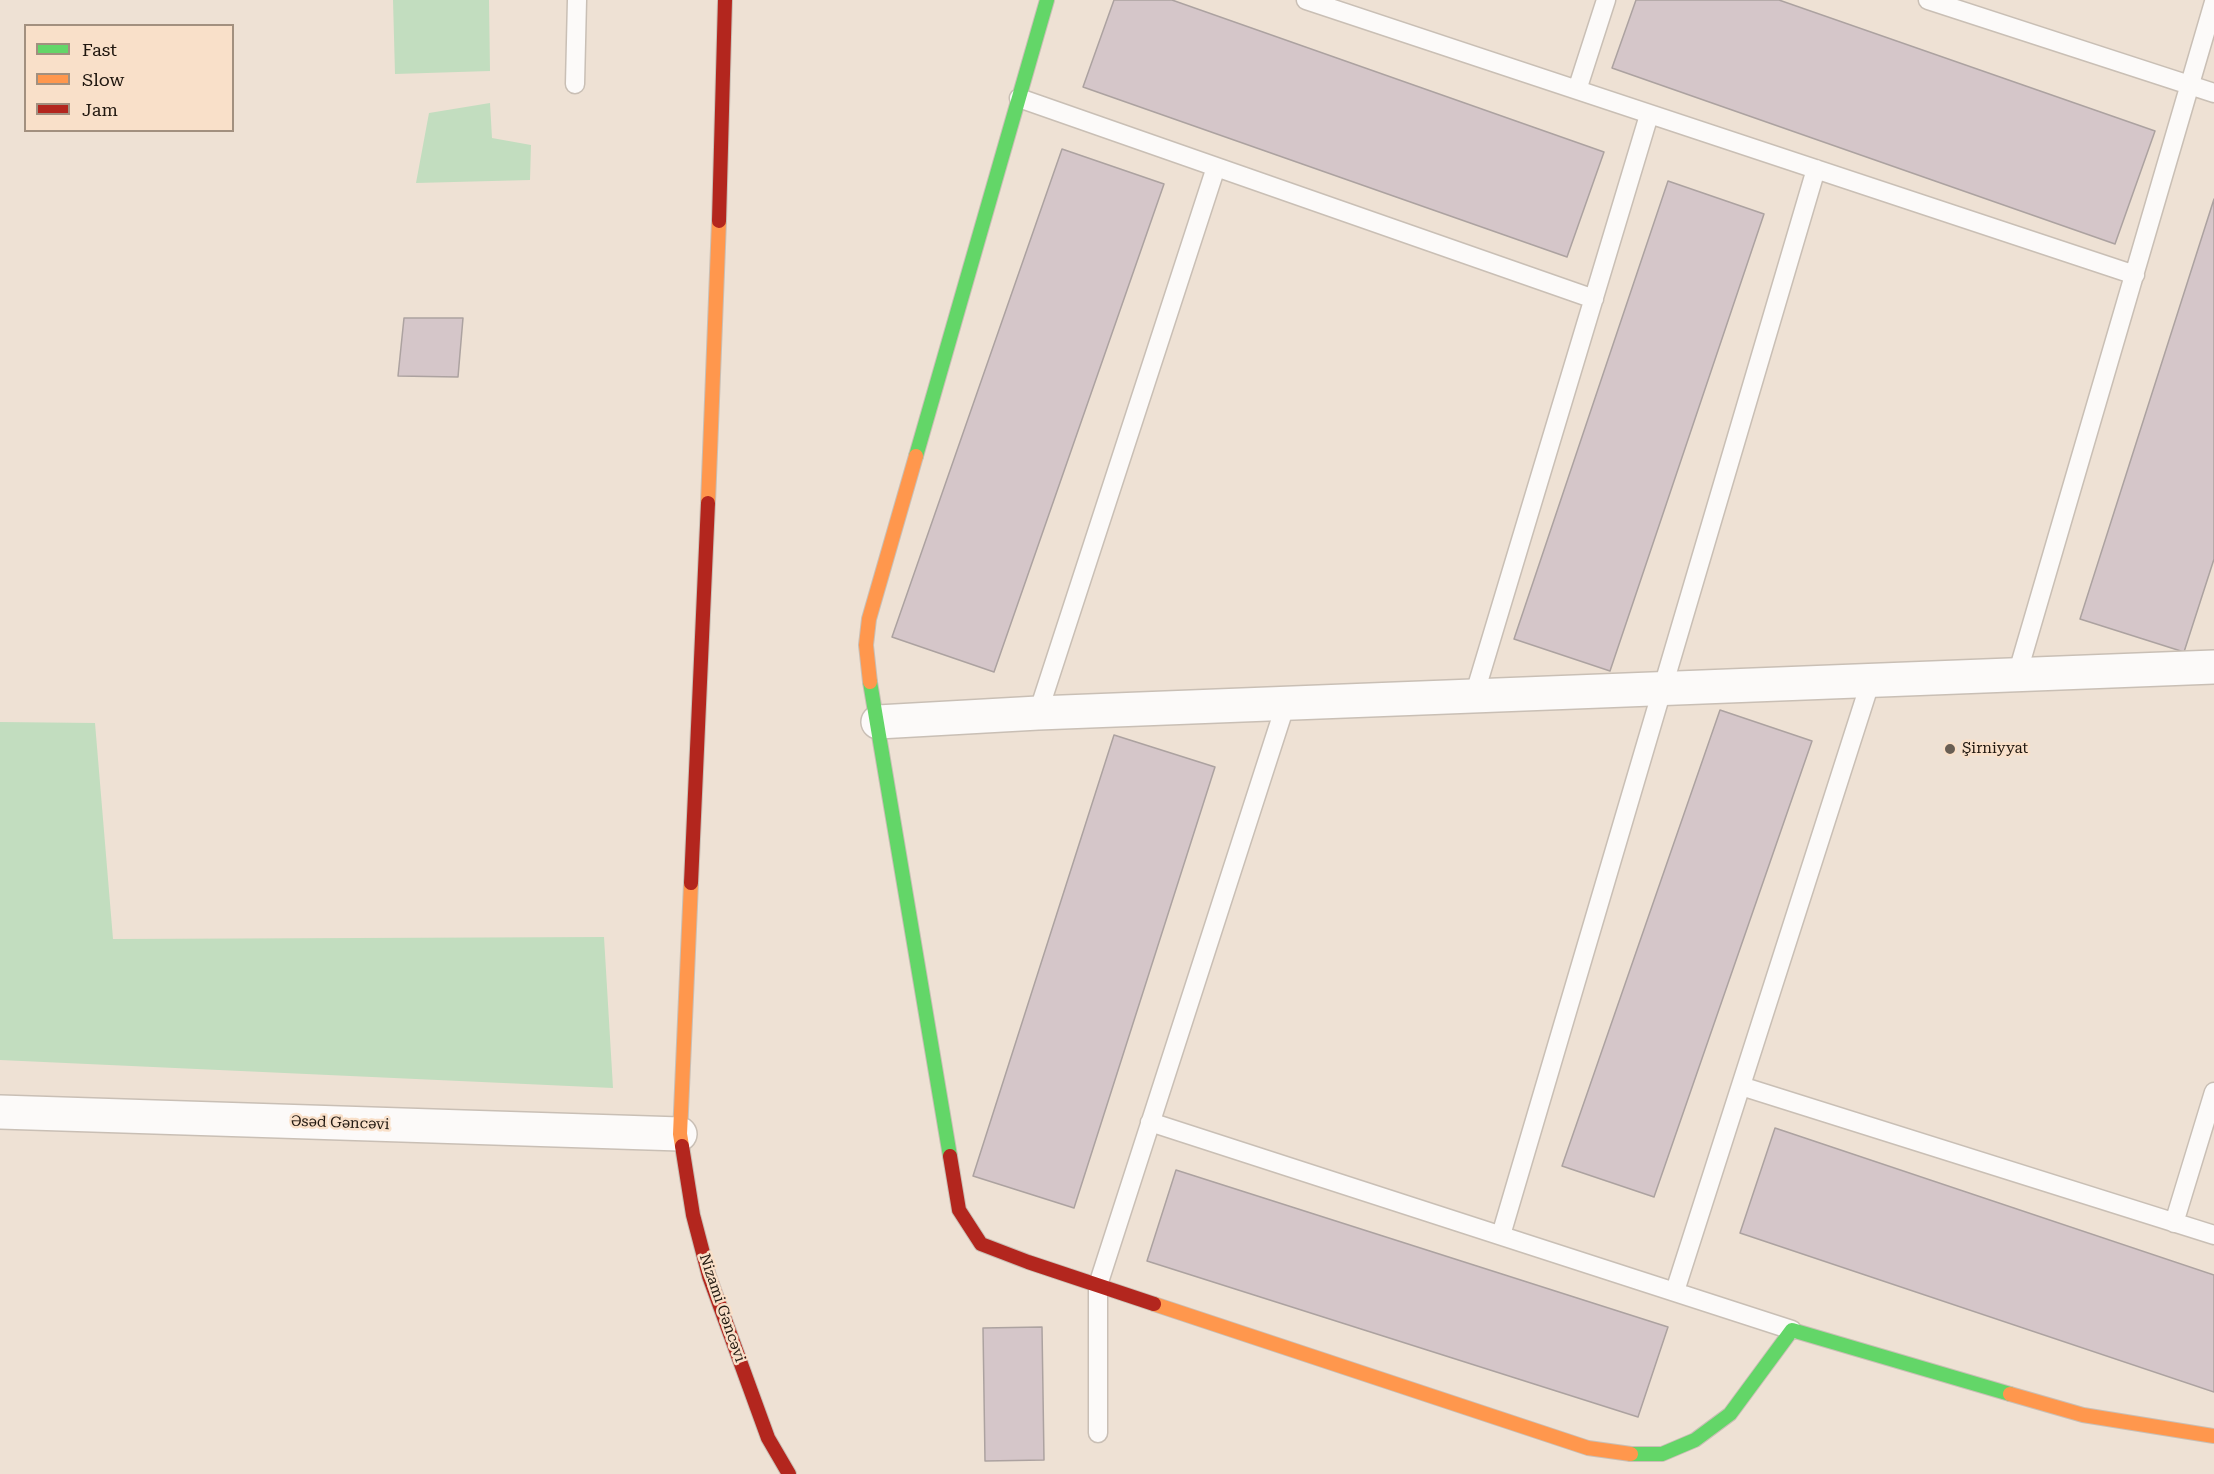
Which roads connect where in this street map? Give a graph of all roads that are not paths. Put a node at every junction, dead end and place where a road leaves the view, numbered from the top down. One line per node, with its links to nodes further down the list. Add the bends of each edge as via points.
1 (577, 0): 8 (lane)
2 (725, 0): 30 (street, Nizami Gəncəvi, via 714,381)
3 (1047, 0): 12 (street)
4 (1306, 0): 10 (lane)
5 (1606, 0): 10 (lane)
6 (1928, 0): 9 (lane)
7 (2214, 2): 9 (lane)
8 (575, 84)
9 (2191, 85): 11 (lane); 16 (lane)
10 (1577, 90): 13 (lane)
11 (2214, 93)
12 (1019, 98): 14 (lane); 25 (street, via 868,619 867,663)
13 (1649, 115): 15 (lane); 17 (lane)
14 (1216, 167): 17 (lane); 24 (lane)
15 (1816, 169): 16 (lane); 21 (lane)
16 (2135, 275): 19 (lane)
17 (1594, 299): 22 (lane)
18 (2214, 667): 19 (street)
19 (2017, 675): 20 (street)
20 (1871, 680): 21 (street); 26 (lane)
21 (1664, 689): 22 (street); 33 (lane)
22 (1474, 696): 23 (street)
23 (1286, 703): 24 (street); 29 (lane)
24 (1038, 713): 25 (street)
25 (878, 722): 34 (street, via 959,1210 981,1244)
26 (1741, 1086): 31 (lane); 35 (lane)
27 (2214, 1092): 31 (lane)
28 (0, 1112): 30 (street, Əsəd Gəncəvi)
29 (1150, 1122): 33 (lane); 34 (lane)
30 (680, 1134): 39 (street, Nizami Gəncəvi, via 693,1215 709,1276 768,1438)
31 (2174, 1223): 32 (lane)
32 (2214, 1235)
33 (1501, 1236): 35 (lane)
34 (1098, 1285): 36 (street, via 1588,1448 1628,1454 1662,1454 1695,1440 1730,1414); 37 (lane)
35 (1675, 1291): 36 (lane)
36 (1792, 1329): 38 (street, via 2083,1415)
37 (1098, 1433)
38 (2214, 1436)
39 (789, 1474)

